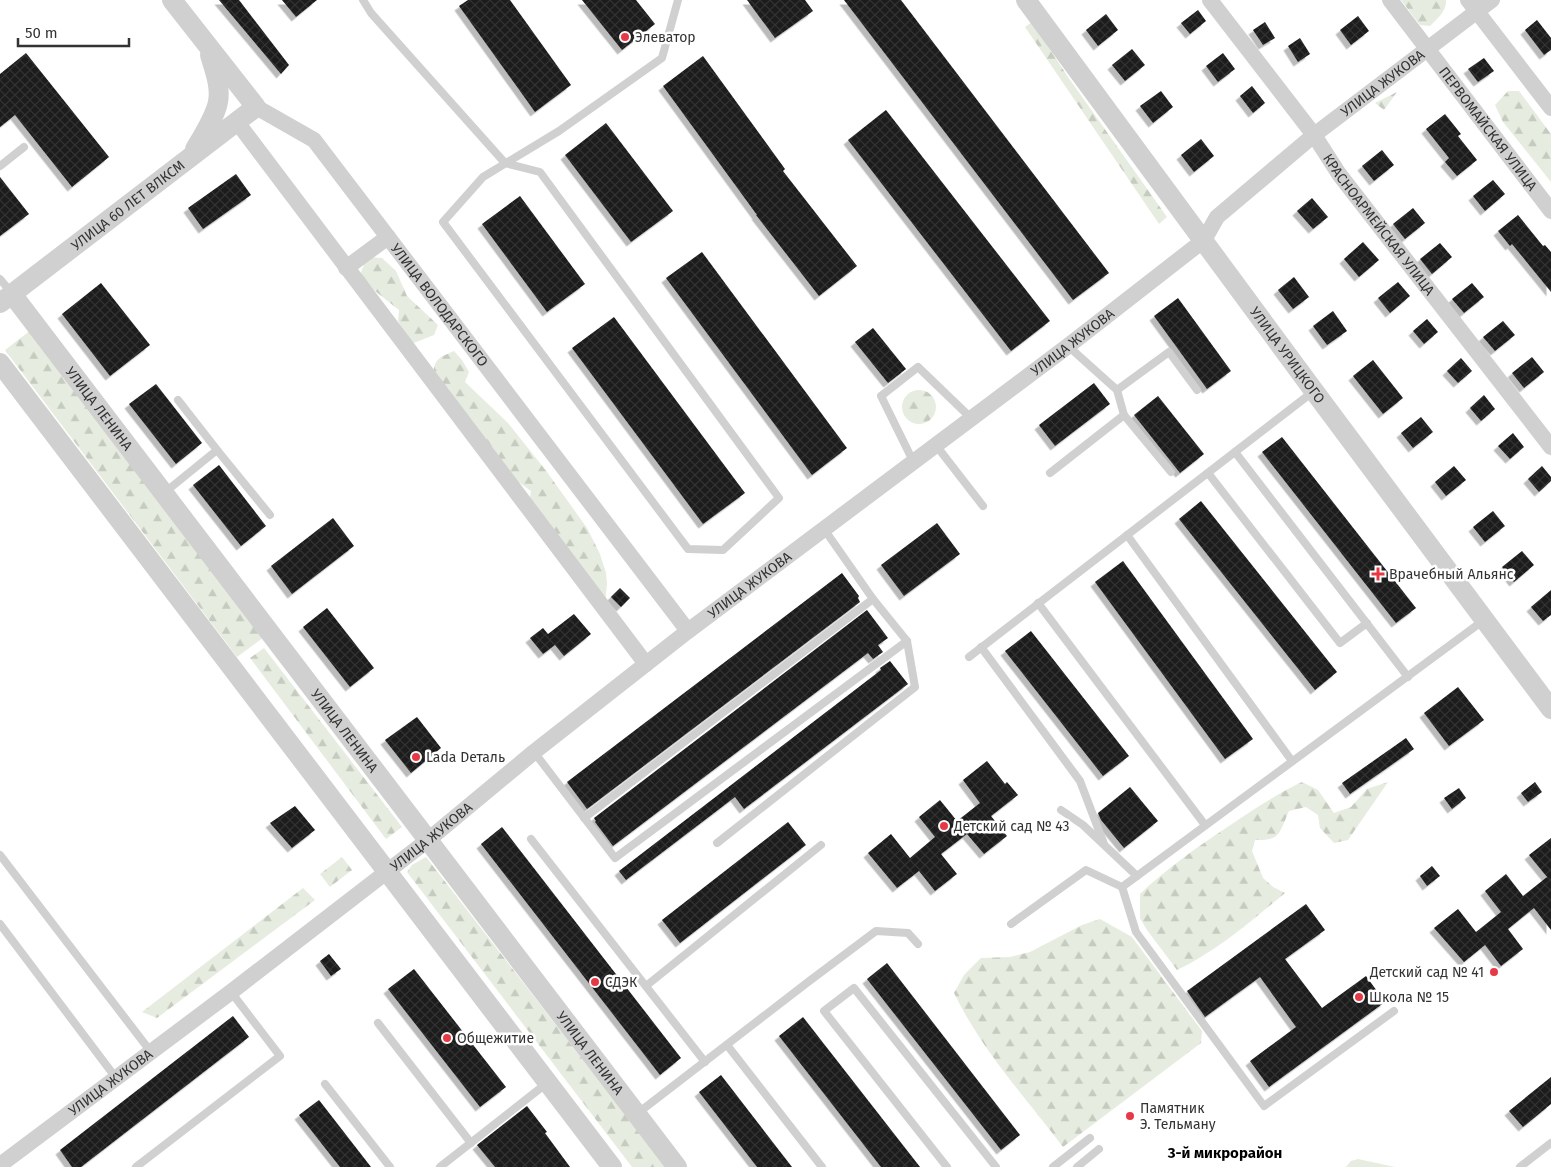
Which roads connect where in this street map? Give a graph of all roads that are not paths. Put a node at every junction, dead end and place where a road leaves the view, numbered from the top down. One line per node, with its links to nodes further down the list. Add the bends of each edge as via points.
1 (172, 0): 9 (street, УЛИЦА ВОЛОДАРСКОГО)
2 (363, 0): 17 (lane)
3 (678, 0): 17 (lane, via 662,58 559,131)
4 (1026, 0): 21 (street, УЛИЦА УРИЦКОГО)
5 (1210, 0): 14 (street, КРАСНОАРМЕЙСКАЯ УЛИЦА)
6 (1390, 0): 10 (street, ПЕРВОМАЙСКАЯ УЛИЦА)
7 (1492, 0): 8 (street, УЛИЦА ЖУКОВА)
8 (1473, 6): 10 (street, УЛИЦА ЖУКОВА); 12 (street)
9 (207, 46): 11 (street, УЛИЦА ВОЛОДАРСКОГО); 16 (street, via 217,80 218,102)
10 (1427, 49): 14 (street, УЛИЦА ЖУКОВА); 19 (street, ПЕРВОМАЙСКАЯ УЛИЦА)
11 (256, 107): 13 (street, УЛИЦА 60 ЛЕТ ВЛКСМ); 20 (street, УЛИЦА ВОЛОДАРСКОГО, via 314,140)
12 (1551, 108)
13 (237, 122): 16 (street, УЛИЦА 60 ЛЕТ ВЛКСМ); 22 (street)
14 (1314, 135): 21 (street, УЛИЦА ЖУКОВА, via 1217,217); 33 (street, КРАСНОАРМЕЙСКАЯ УЛИЦА, via 1339,174)
15 (24, 146): 18 (lane)
16 (192, 157): 23 (street, УЛИЦА 60 ЛЕТ ВЛКСМ)
17 (505, 162): 17 (lane, via 540,172 779,498 723,550 688,549 443,222 483,177)
18 (0, 166)
19 (1551, 211)
20 (388, 237): 22 (street); 49 (street, УЛИЦА ВОЛОДАРСКОГО)
21 (1204, 240): 24 (street, УЛИЦА ЖУКОВА); 28 (street, УЛИЦА УРИЦКОГО)
22 (346, 268): 53 (street)
23 (4, 292): 40 (street, УЛИЦА ЛЕНИНА)
24 (1068, 346): 26 (lane); 31 (street, УЛИЦА ЖУКОВА)
25 (0, 363): 67 (street)
26 (1117, 390): 27 (lane, via 1169,352); 30 (lane)
27 (1197, 390)
28 (1314, 391): 35 (lane); 47 (street, УЛИЦА УРИЦКОГО)
29 (178, 400): 34 (lane)
30 (1124, 415): 37 (lane); 38 (lane)
31 (971, 418): 32 (street, УЛИЦА ЖУКОВА); 36 (lane, via 918,367 881,396)
32 (935, 444): 36 (street, УЛИЦА ЖУКОВА); 41 (lane)
33 (1551, 447)
34 (217, 450): 40 (lane); 42 (lane)
35 (1236, 452): 39 (lane); 48 (lane)
36 (913, 461): 43 (street, УЛИЦА ЖУКОВА)
37 (1171, 472)
38 (1050, 473)
39 (1208, 473): 44 (lane); 48 (lane, via 1340,643)
40 (164, 493): 62 (street, УЛИЦА ЛЕНИНА)
41 (983, 506)
42 (270, 516)
43 (824, 529): 45 (lane); 49 (street, УЛИЦА ЖУКОВА)
44 (1126, 535): 46 (lane); 57 (lane)
45 (873, 599): 50 (lane); 59 (lane)
46 (1038, 603): 51 (lane); 60 (lane)
47 (1484, 620): 54 (lane); 55 (street, УЛИЦА УРИЦКОГО)
48 (1367, 623): 54 (lane)
49 (688, 631): 53 (street, УЛИЦА ЖУКОВА)
50 (906, 641): 59 (lane, via 615,858); 63 (lane, via 915,687)
51 (981, 647): 52 (lane); 65 (lane, via 1080,781)
52 (968, 657)
53 (646, 664): 56 (street, УЛИЦА ЖУКОВА)
54 (1408, 677): 57 (lane)
55 (1551, 708)
56 (534, 752): 59 (lane); 62 (street, УЛИЦА ЖУКОВА)
57 (1292, 761): 60 (lane)
58 (1061, 810): 65 (lane, via 1083,825)
59 (584, 818)
60 (1205, 826): 68 (lane)
61 (531, 838): 73 (lane)
62 (428, 840): 67 (street, УЛИЦА ЖУКОВА); 83 (street, УЛИЦА ЛЕНИНА)
63 (717, 843)
64 (821, 845): 73 (lane)
65 (1105, 848): 68 (lane)
66 (0, 855): 78 (lane)
67 (388, 871): 74 (street, УЛИЦА ЖУКОВА); 81 (street)
68 (1137, 876): 69 (lane)
69 (1122, 887): 71 (lane, via 1086,870); 75 (lane, via 1136,932 1264,1106)
70 (0, 924): 80 (lane)
71 (1011, 924)
72 (918, 944): 77 (lane, via 908,933 876,931)
73 (646, 986): 79 (lane)
74 (232, 992): 78 (street, УЛИЦА ЖУКОВА); 89 (lane, via 280,1056)
75 (1394, 1011)
76 (378, 1023): 85 (lane)
77 (727, 1045): 79 (lane); 94 (lane)
78 (151, 1052): 80 (street, УЛИЦА ЖУКОВА)
79 (706, 1062): 83 (lane)
80 (116, 1078): 88 (street, УЛИЦА ЖУКОВА)
81 (547, 1082): 85 (lane); 92 (street)
82 (325, 1084): 90 (lane)
83 (637, 1114): 93 (street, УЛИЦА ЛЕНИНА)
84 (1090, 1138): 97 (lane)
85 (471, 1143): 91 (lane)
86 (1551, 1143): 99 (lane)
87 (1099, 1149): 98 (lane)
88 (0, 1165)
89 (136, 1167)
90 (390, 1167)
91 (440, 1167)
92 (612, 1167)
93 (677, 1167)
94 (822, 1167)
95 (947, 1167): 96 (lane, via 824,1011 854,988)
96 (996, 1167)
97 (1053, 1167)
98 (1077, 1167)
99 (1520, 1167)

